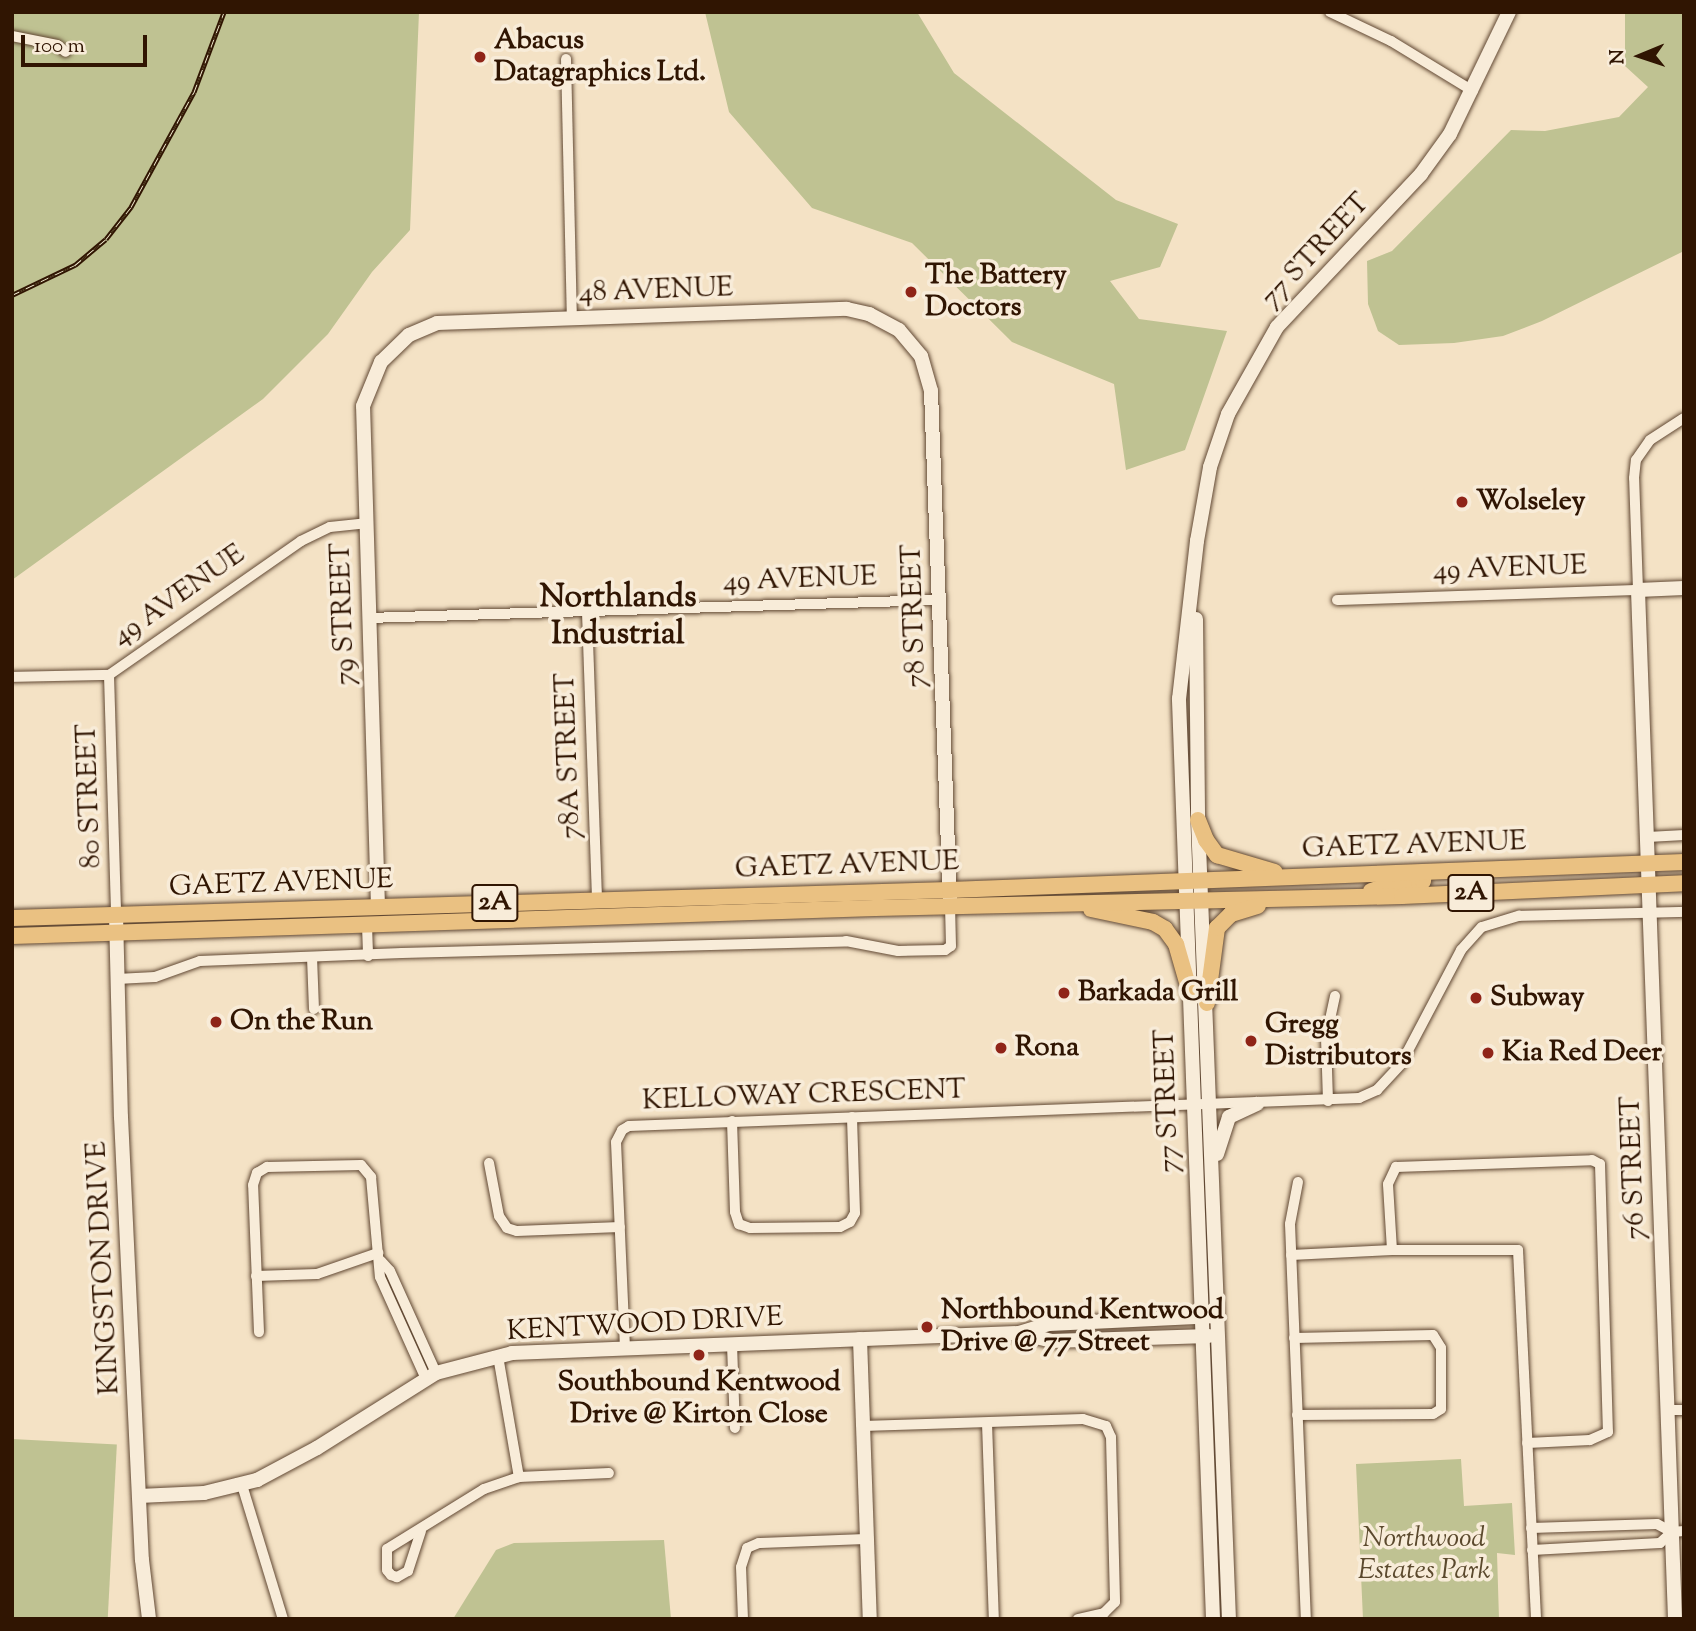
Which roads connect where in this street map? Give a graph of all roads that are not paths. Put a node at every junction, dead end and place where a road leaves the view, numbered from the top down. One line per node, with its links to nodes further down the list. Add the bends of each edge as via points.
1 (1330, 12): 6 (street, via 1391,41)
2 (1509, 12): 6 (street, 77 STREET)
3 (12, 36): 4 (street, via 57,45)
4 (66, 52)
5 (566, 58): 7 (street)
6 (1473, 91): 12 (street, 77 STREET, via 1421,174 1277,327 1228,414 1209,467)
7 (572, 318): 8 (street, 48 AVENUE, via 847,309 869,314); 9 (street, 48 AVENUE, via 437,323)
8 (902, 333): 15 (street, 78 STREET, via 921,356 931,391)
9 (409, 335): 11 (street, 79 STREET, via 381,362 363,406)
10 (1684, 418): 14 (street, via 1650,440 1636,460)
11 (366, 523): 18 (street, 79 STREET); 19 (street, 49 AVENUE, via 330,527 301,541)
12 (1197, 541): 21 (street, 77 STREET); 30 (street, 77 STREET, via 1179,699)
13 (1684, 588): 14 (street, 49 AVENUE)
14 (1638, 590): 16 (street, 49 AVENUE); 23 (street, 76 STREET)
15 (939, 600): 17 (street, 49 AVENUE); 32 (street, 78 STREET)
16 (1338, 600)
17 (587, 612): 18 (street, 49 AVENUE); 34 (street, 78A STREET)
18 (368, 618): 36 (street, 79 STREET)
19 (109, 675): 20 (street, 49 AVENUE); 40 (street, 80 STREET)
20 (12, 677)
21 (1198, 820): 27 (main road, via 1211,849 1221,857); 30 (street, 77 STREET)
22 (1684, 835): 23 (street)
23 (1648, 837): 25 (street, 76 STREET)
24 (1684, 862): 25 (main road, GAETZ AVENUE / 2A)
25 (1648, 863): 26 (main road, GAETZ AVENUE / 2A); 29 (street, 76 STREET)
26 (1424, 872): 27 (main road, GAETZ AVENUE / 2A); 31 (main road, via 1419,883 1390,885)
27 (1298, 877): 30 (main road, GAETZ AVENUE / 2A)
28 (1684, 883): 29 (main road, GAETZ AVENUE / 2A)
29 (1649, 884): 31 (main road, GAETZ AVENUE / 2A); 38 (street, 76 STREET)
30 (1192, 890): 32 (main road, GAETZ AVENUE / 2A); 33 (main road, GAETZ AVENUE / 2A); 35 (main road, GAETZ AVENUE / 2A); 46 (street, 77 STREET); 48 (street, 77 STREET)
31 (1352, 897): 33 (main road, GAETZ AVENUE / 2A)
32 (950, 898): 34 (main road, GAETZ AVENUE / 2A); 35 (main road, GAETZ AVENUE / 2A); 41 (main road, GAETZ AVENUE / 2A); 43 (street, GAETZ AVENUE, via 951,946 945,950 898,951 846,941)
33 (1293, 898): 48 (main road, via 1225,918 1215,934)
34 (597, 899): 36 (main road, GAETZ AVENUE / 2A)
35 (1062, 903): 46 (main road, via 1153,922 1166,929 1176,944)
36 (378, 907): 40 (main road, GAETZ AVENUE / 2A)
37 (1684, 912): 38 (street, KELLOWAY CRESCENT)
38 (1650, 913): 50 (street, KELLOWAY CRESCENT, via 1518,916 1482,927 1461,950 1394,1074 1369,1094); 75 (street, 76 STREET)
39 (12, 918): 40 (main road, GAETZ AVENUE / 2A)
40 (116, 924): 41 (main road, GAETZ AVENUE / 2A); 42 (main road, GAETZ AVENUE / 2A); 45 (street, KINGSTON DRIVE)
41 (367, 925): 43 (street)
42 (12, 936)
43 (368, 956): 44 (street, GAETZ AVENUE)
44 (312, 957): 45 (street, GAETZ AVENUE, via 194,962 155,977); 49 (street)
45 (117, 979): 85 (street, KINGSTON DRIVE)
46 (1189, 989): 53 (street, 77 STREET)
47 (1335, 996): 50 (street, via 1326,1038)
48 (1207, 1003): 51 (street, 77 STREET)
49 (314, 1009)
50 (1328, 1101): 52 (street, KELLOWAY CRESCENT)
51 (1209, 1104): 52 (street, KELLOWAY CRESCENT); 53 (street, KELLOWAY CRESCENT); 57 (street, 77 STREET)
52 (1257, 1104): 57 (street, via 1237,1111 1225,1122)
53 (1192, 1105): 54 (street, KELLOWAY CRESCENT); 65 (street, 77 STREET)
54 (852, 1118): 55 (street, KELLOWAY CRESCENT); 55 (street, via 855,1213 840,1227 750,1228 739,1224)
55 (732, 1121): 59 (street, KELLOWAY CRESCENT, via 636,1124 622,1130 617,1142)
56 (489, 1163): 59 (street, via 499,1216 507,1228)
57 (1212, 1173): 64 (street, 77 STREET)
58 (1298, 1182): 61 (street, via 1290,1224)
59 (620, 1227): 72 (street, KELLOWAY CRESCENT)
60 (1392, 1250): 61 (street); 81 (street, via 1518,1250); 81 (street, via 1388,1184 1396,1167 1592,1160 1600,1164 1608,1432 1590,1440)
61 (1291, 1255): 69 (street)
62 (379, 1257): 63 (street, via 317,1274); 63 (street, via 371,1177 366,1168 355,1164 267,1167 257,1173 253,1185); 74 (street, via 380,1277)
63 (256, 1276): 66 (street)
64 (1216, 1316): 65 (street, KENTWOOD DRIVE); 68 (street, 77 STREET)
65 (1200, 1318): 67 (street, KENTWOOD DRIVE, via 1049,1324); 68 (street, 77 STREET)
66 (259, 1332)
67 (1019, 1333): 68 (street, KENTWOOD DRIVE, via 1051,1341); 70 (street, KENTWOOD DRIVE)
68 (1210, 1336): 97 (street, 77 STREET); 98 (street, via 1215,1386 1221,1397)
69 (1294, 1338): 77 (street); 77 (street, via 1433,1335 1441,1348 1441,1409 1433,1414)
70 (860, 1339): 71 (street, KENTWOOD DRIVE); 79 (street)
71 (732, 1344): 72 (street, KENTWOOD DRIVE); 80 (street)
72 (625, 1348): 73 (street, KENTWOOD DRIVE)
73 (498, 1356): 74 (street, KENTWOOD DRIVE); 83 (street)
74 (431, 1376): 84 (street, KENTWOOD DRIVE, via 299,1459)
75 (1667, 1410): 76 (street); 88 (street, 76 STREET)
76 (1684, 1410)
77 (1297, 1415): 99 (street)
78 (987, 1423): 79 (street); 95 (street); 96 (street, via 1093,1419 1109,1431 1115,1602 1104,1613)
79 (863, 1426): 89 (street)
80 (735, 1428)
81 (1527, 1443): 86 (street)
82 (609, 1473): 83 (street)
83 (519, 1477): 87 (street, via 468,1497)
84 (242, 1485): 85 (street, KENTWOOD DRIVE, via 204,1493); 92 (street)
85 (139, 1496): 91 (street, KINGSTON DRIVE)
86 (1531, 1528): 88 (street, via 1657,1524); 90 (street)
87 (421, 1531): 87 (street, via 387,1549 384,1556 391,1575 408,1571)
88 (1678, 1532): 90 (street, via 1660,1543); 101 (street, 76 STREET)
89 (867, 1539): 93 (street, via 759,1543 747,1548 741,1567); 94 (street)
90 (1532, 1550): 100 (street)
91 (149, 1619)
92 (283, 1619)
93 (743, 1619)
94 (870, 1619)
95 (994, 1619)
96 (1078, 1619)
97 (1213, 1619)
98 (1229, 1619)
99 (1306, 1619)
100 (1536, 1619)
101 (1675, 1619)

